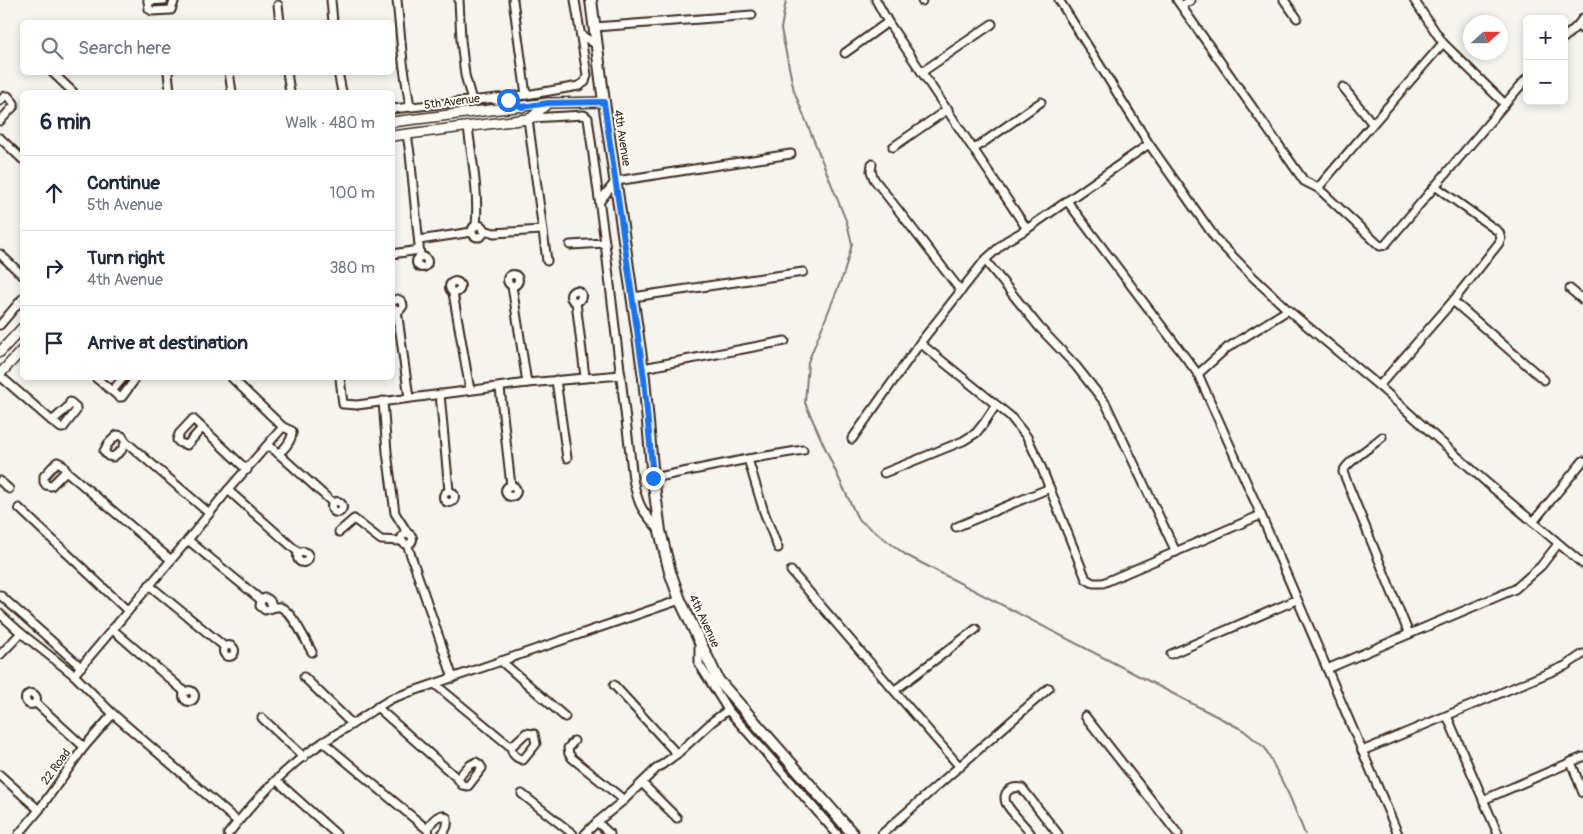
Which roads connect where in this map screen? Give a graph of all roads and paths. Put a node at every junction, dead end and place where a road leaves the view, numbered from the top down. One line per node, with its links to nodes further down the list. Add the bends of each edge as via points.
1 (148, 0): 2 (street); 3 (street, via 152,12 172,10)
2 (164, 0)
3 (173, 0)
4 (331, 0): 21 (street)
5 (397, 0): 53 (street)
6 (459, 0): 47 (street, via 465,75)
7 (513, 0): 44 (street)
8 (575, 0): 26 (street)
9 (591, 0): 24 (main road, 4th Avenue)
10 (876, 0): 22 (street)
11 (1059, 0): 64 (street)
12 (1191, 0): 15 (street)
13 (1284, 0): 18 (street)
14 (1414, 0): 28 (street)
15 (1180, 3): 72 (street, via 1304,181)
16 (278, 5): 20 (street)
17 (752, 15): 24 (street)
18 (1297, 18)
19 (1583, 18): 25 (street)
20 (280, 20)
21 (333, 20)
22 (888, 22): 30 (street); 31 (street)
23 (992, 24): 31 (street)
24 (595, 27): 29 (main road, 4th Avenue)
25 (1580, 28): 27 (street)
26 (581, 35): 29 (street); 44 (street, via 587,75 585,82 579,86)
27 (1568, 36)
28 (1442, 44): 51 (street); 59 (street)
29 (597, 45): 48 (main road, 4th Avenue)
30 (845, 53)
31 (922, 72): 55 (street)
32 (55, 75): 39 (street)
33 (168, 75): 40 (street)
34 (229, 75): 41 (street)
35 (287, 75): 42 (street)
36 (339, 75): 43 (street)
37 (1523, 83): 51 (street)
38 (1343, 87): 59 (street)
39 (71, 90)
40 (170, 90)
41 (232, 90)
42 (290, 90)
43 (342, 90)
44 (526, 95): 45 (street)
45 (495, 98): 47 (street); 52 (street)
46 (0, 101): 57 (street, via 8,96 14,106)
47 (472, 101): 53 (street)
48 (604, 102): 50 (street, 5th Avenue); 70 (main road, 4th Avenue)
49 (1041, 102): 66 (street)
50 (548, 103): 52 (street, 5th Avenue); 56 (street)
51 (1505, 104): 71 (street)
52 (522, 107): 58 (street, 5th Avenue)
53 (410, 108): 54 (street)
54 (395, 110)
55 (948, 110): 65 (street); 66 (street)
56 (529, 119): 60 (street); 73 (street, via 584,115 588,118); 77 (street)
57 (0, 121)
58 (395, 122)
59 (1372, 123): 72 (street)
60 (468, 127): 61 (street); 75 (street, via 476,193)
61 (407, 134): 62 (street); 78 (street)
62 (395, 136)
63 (0, 138): 68 (street)
64 (1149, 144): 74 (street); 98 (street, via 1216,239)
65 (893, 147)
66 (974, 149): 76 (street)
67 (791, 154): 70 (street)
68 (20, 157)
69 (872, 164): 89 (street, via 874,179)
70 (616, 181): 73 (street); 91 (main road, 4th Avenue)
71 (1435, 186): 72 (street, via 1385,245 1380,246); 95 (street, via 1498,232 1501,238)
72 (1318, 188)
73 (600, 200): 79 (street)
74 (1067, 201): 76 (street); 106 (street)
75 (474, 229): 77 (street, via 482,226 494,233); 78 (street)
76 (1027, 229): 83 (street, via 1006,241)
77 (542, 230): 84 (street)
78 (418, 240): 82 (street, via 420,253)
79 (605, 243): 80 (street); 108 (street)
80 (570, 245)
81 (0, 254): 86 (street)
82 (395, 254)
83 (985, 260): 89 (street); 160 (street, via 1106,404)
84 (547, 261)
85 (803, 272): 91 (street)
86 (20, 273)
87 (512, 286): 117 (street)
88 (1570, 289): 93 (street)
89 (961, 291): 102 (street)
90 (454, 293): 120 (street)
91 (633, 298): 105 (main road, 4th Avenue)
92 (395, 300): 97 (street, via 403,303 402,308)
93 (1583, 300)
94 (20, 301): 99 (street)
95 (1452, 301): 116 (street); 118 (street)
96 (576, 302): 109 (street)
97 (395, 309): 123 (street)
98 (1288, 310): 106 (street, via 1227,348); 118 (street)
99 (0, 325)
100 (20, 330): 103 (street)
101 (785, 341): 105 (street)
102 (920, 343): 125 (street); 130 (street)
103 (0, 352)
104 (20, 352): 107 (street)
105 (643, 368): 141 (main road, 4th Avenue)
106 (1198, 374): 151 (street)
107 (0, 375): 126 (street)
108 (621, 375): 109 (street); 154 (street, via 636,494 642,510)
109 (585, 377): 115 (street)
110 (98, 380): 121 (street)
111 (121, 380): 121 (street)
112 (132, 380): 121 (street, via 122,397)
113 (234, 380): 127 (street)
114 (340, 380): 124 (street, via 343,404)
115 (556, 380): 117 (street); 135 (street)
116 (1544, 380)
117 (527, 383): 119 (street)
118 (1379, 386): 152 (street)
119 (500, 388): 120 (street); 143 (street)
120 (470, 390): 122 (street)
121 (112, 391)
122 (440, 394): 123 (street); 147 (street)
123 (409, 398): 124 (street)
124 (383, 401): 157 (street, via 395,513 413,540 409,544)
125 (996, 404): 140 (street, via 976,433); 144 (street, via 1027,437)
126 (52, 421)
127 (283, 427): 132 (street); 134 (street, via 292,431 293,436)
128 (202, 428): 138 (street)
129 (1382, 437): 174 (street, via 1345,466 1343,472)
130 (852, 440)
131 (126, 442): 150 (street)
132 (266, 447): 134 (street); 138 (street)
133 (803, 450): 136 (street)
134 (278, 453): 148 (street)
135 (567, 458)
136 (748, 459): 141 (street); 159 (street)
137 (1583, 461): 152 (street)
138 (247, 470): 146 (street)
139 (66, 471): 162 (street)
140 (884, 473)
141 (653, 478): 154 (main road, 4th Avenue)
142 (0, 481): 145 (street)
143 (511, 486)
144 (1050, 488): 153 (street); 160 (street, via 1086,578 1093,583 1103,583)
145 (9, 489)
146 (228, 490): 150 (street); 161 (street)
147 (449, 491)
148 (333, 502)
149 (19, 508): 169 (street)
150 (209, 513): 156 (street)
151 (1261, 515): 160 (street); 168 (street)
152 (1533, 522): 158 (street)
153 (956, 527)
154 (660, 531): 167 (main road, 4th Avenue)
155 (340, 532): 157 (street, via 354,519 381,540)
156 (188, 540): 162 (street); 177 (street, via 261,600 268,599 272,608 282,608 294,620)
157 (404, 542): 186 (street)
158 (1558, 544): 163 (street); 174 (street, via 1541,566 1515,589)
159 (778, 548)
160 (1176, 552)
161 (299, 554)
162 (171, 560): 165 (street)
163 (1583, 564)
164 (791, 571): 190 (street)
165 (149, 585): 169 (street); 176 (street)
166 (0, 595): 182 (street)
167 (680, 600): 175 (main road, 4th Avenue); 181 (street)
168 (1296, 600): 178 (street); 183 (street)
169 (128, 610): 171 (street)
170 (0, 614): 173 (street)
171 (112, 629): 182 (street); 191 (street)
172 (976, 629): 190 (street)
173 (21, 633): 180 (street); 184 (street)
174 (1409, 634): 183 (street)
175 (699, 641): 194 (street, via 699,664); 232 (main road, 4th Avenue, via 718,680)
176 (224, 647)
177 (312, 652)
178 (1171, 654)
179 (1583, 654): 197 (street, via 1565,666)
180 (0, 655)
181 (501, 661): 186 (street); 198 (street)
182 (81, 667): 184 (street)
183 (1327, 669): 205 (street)
184 (74, 675): 195 (street)
185 (304, 677): 200 (street)
186 (452, 678): 187 (street)
187 (436, 685): 193 (street, via 393,698); 204 (street)
188 (614, 685): 206 (street)
189 (1049, 688): 210 (street)
190 (895, 690): 210 (street)
191 (184, 692)
192 (36, 703): 203 (street)
193 (377, 707): 200 (street); 212 (street)
194 (728, 710): 206 (street); 231 (street)
195 (113, 714): 203 (street, 22 Road); 221 (street)
196 (1085, 716): 236 (street)
197 (1447, 716): 205 (street); 218 (street)
198 (565, 717)
199 (262, 718): 207 (street)
200 (352, 724): 202 (street)
201 (574, 741): 217 (street, via 568,748 572,758)
202 (323, 742): 207 (street); 223 (street)
203 (84, 747): 219 (street, 22 Road)
204 (510, 747)
205 (1362, 751): 237 (street)
206 (678, 754): 214 (street)
207 (304, 757): 213 (street)
208 (1583, 758): 209 (street)
209 (1571, 762): 215 (street); 218 (street)
210 (960, 767): 233 (street)
211 (0, 775): 219 (street)
212 (458, 779)
213 (276, 780): 221 (street); 226 (street)
214 (642, 783): 217 (street); 220 (street)
215 (1583, 793)
216 (522, 794): 228 (street)
217 (624, 800): 222 (street)
218 (1483, 800): 238 (street)
219 (39, 810): 225 (street, 22 Road)
220 (677, 818)
221 (237, 821): 224 (street)
222 (597, 822): 229 (street); 230 (street)
223 (428, 832): 227 (street, via 430,824 441,815 447,818 448,824)
224 (231, 833)
225 (19, 834)
226 (336, 834)
227 (442, 834)
228 (573, 834)
229 (585, 834)
230 (610, 834)
231 (837, 834)
232 (853, 834)
233 (882, 834)
234 (1031, 834): 235 (street, via 1006,803 1008,790 1022,788)
235 (1058, 834)
236 (1178, 834)
237 (1398, 834)
238 (1498, 834)

